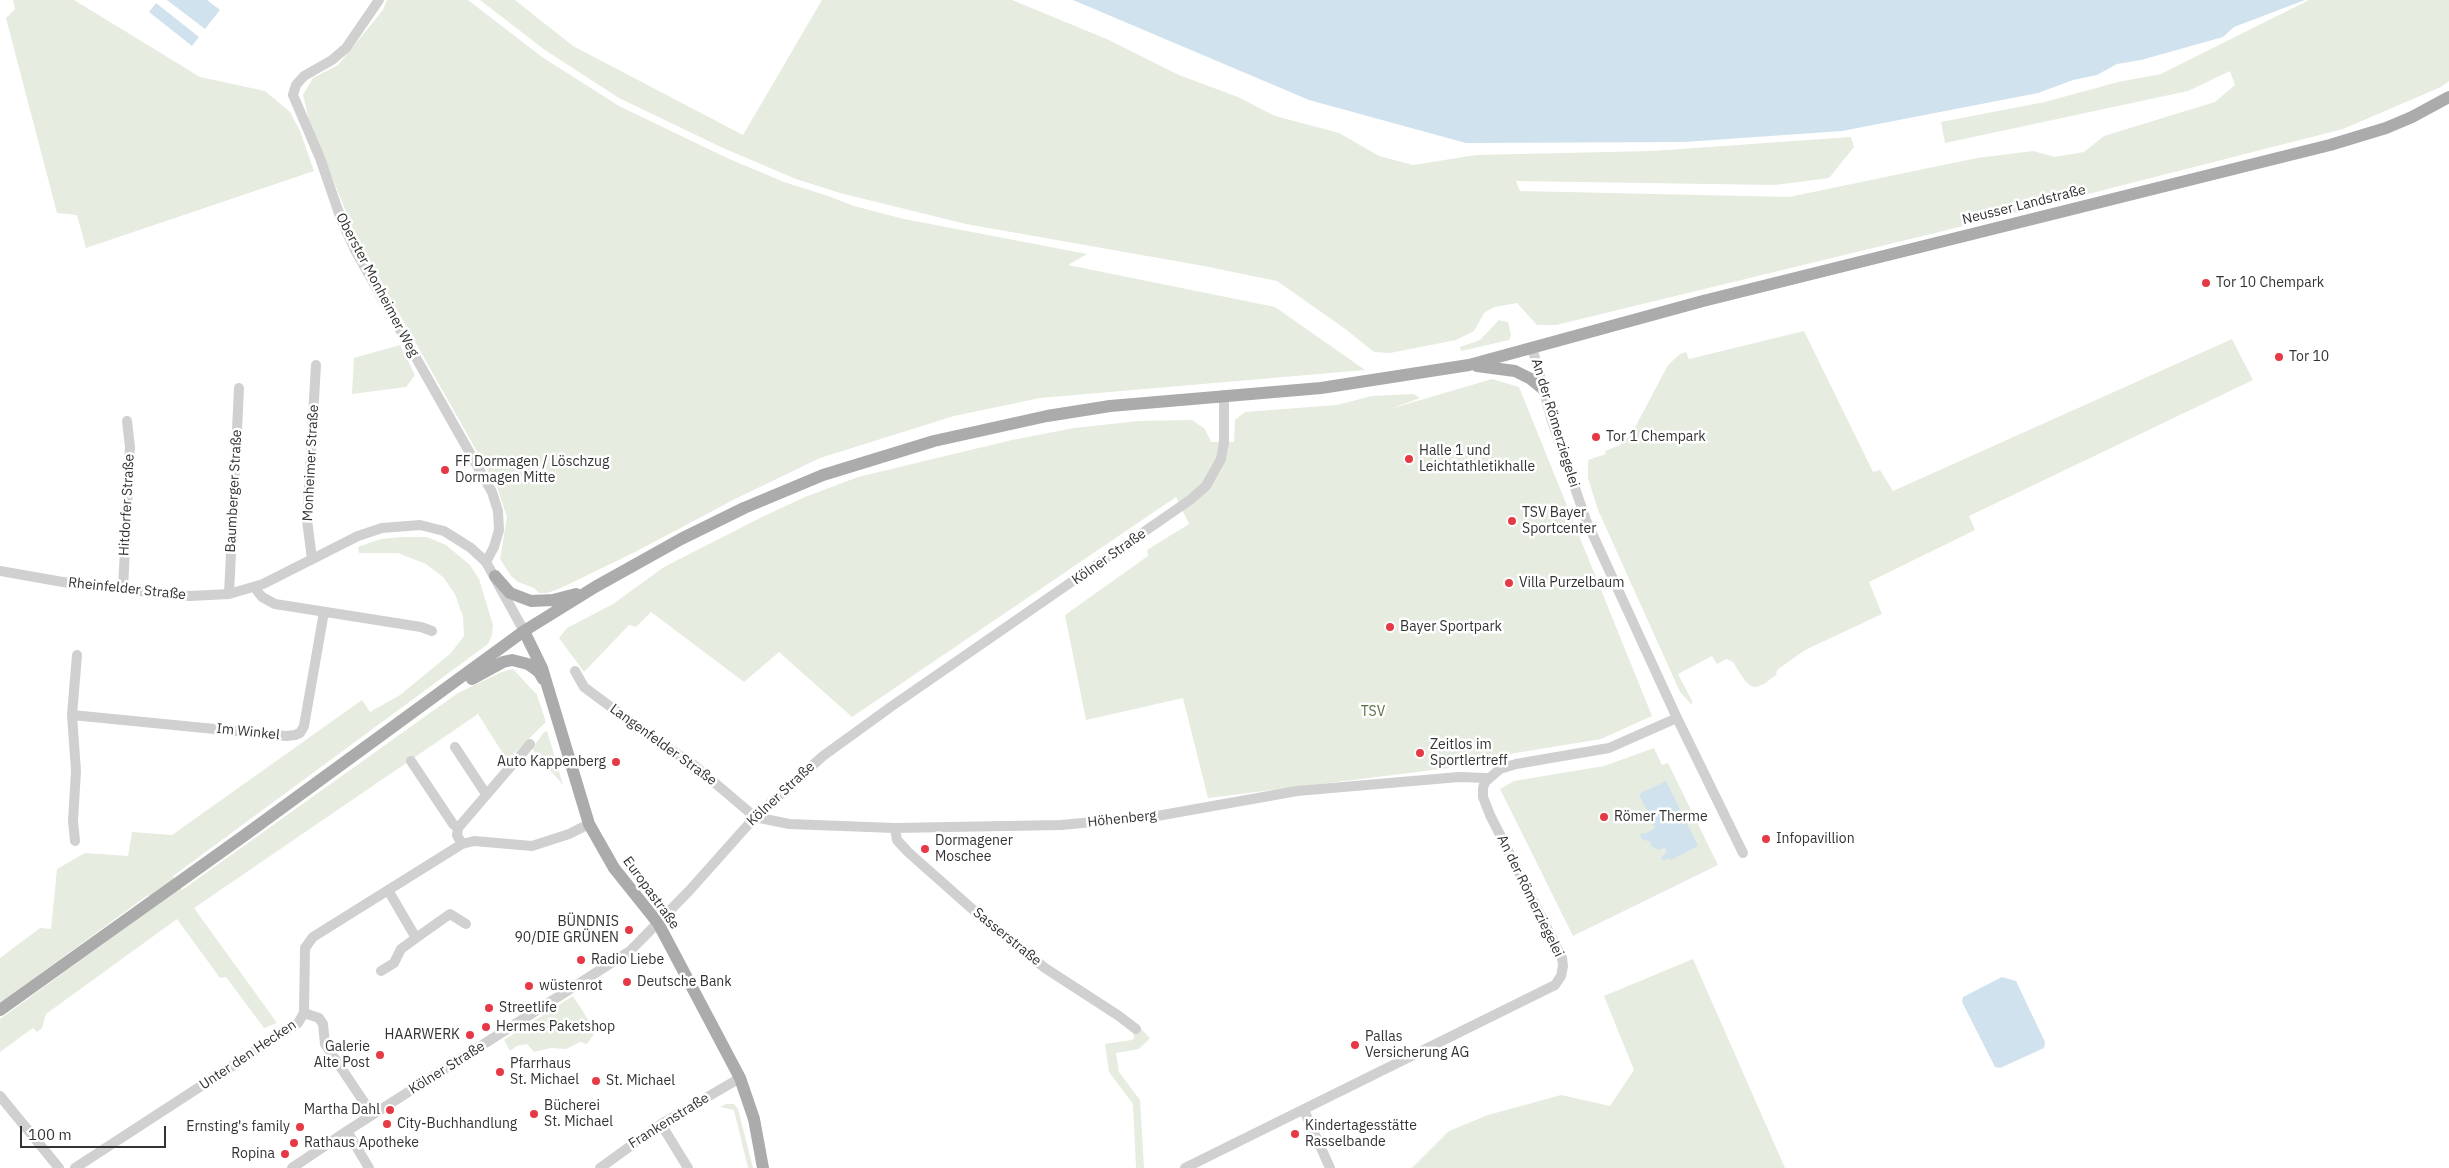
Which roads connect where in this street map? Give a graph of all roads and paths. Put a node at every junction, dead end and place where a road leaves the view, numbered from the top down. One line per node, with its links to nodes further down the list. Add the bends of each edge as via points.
1 (379, 0): 11 (street, Oberster Monheimer Weg, via 346,48 304,76 293,95 355,250 492,492 499,530)
2 (2449, 96): 3 (main road, Neusser Landstraße, via 2386,128 2338,142)
3 (1532, 347): 5 (main road, Neusser Landstraße); 7 (street, An der Römerziegelei)
4 (316, 365): 10 (street, Monheimer Straße, via 307,520)
5 (1469, 365): 7 (main road, via 1515,371); 8 (main road, via 1321,388)
6 (239, 388): 17 (street, Baumberger Straße)
7 (1542, 388): 26 (street, An der Römerziegelei, via 1586,520)
8 (1224, 395): 14 (main road, via 1046,416 982,428 876,457 744,508); 32 (street, Kölner Straße, via 1221,459 1216,472 1200,490 1169,515 863,726 823,756)
9 (127, 421): 16 (street, Hitdorfer Straße, via 130,447)
10 (312, 559): 11 (street, Rheinfelder Straße, via 382,528 420,525 444,532 471,548); 15 (street, Rheinfelder Straße)
11 (486, 562): 13 (street, Rheinfelder Straße)
12 (0, 571): 16 (street, Rheinfelder Straße)
13 (495, 576): 14 (main road, via 510,593 531,601 553,600); 20 (street, Rheinfelder Straße)
14 (595, 587): 20 (main road)
15 (254, 588): 17 (street, Rheinfelder Straße); 18 (street, via 274,604)
16 (124, 589): 17 (street, Rheinfelder Straße, via 190,596)
17 (228, 594)
18 (324, 612): 19 (street); 25 (street, Im Winkel, via 304,726 300,733 286,736)
19 (432, 631)
20 (524, 631): 23 (main road); 24 (main road, Europastraße, via 537,655)
21 (77, 655): 25 (street)
22 (575, 671): 32 (street, Langenfelder Straße, via 584,687 695,766)
23 (455, 683): 24 (main road, via 472,679 512,660 528,664 540,672); 44 (main road)
24 (548, 688): 33 (main road, Europastraße)
25 (72, 715): 36 (street, via 76,771)
26 (1677, 718): 30 (street, via 1609,748 1516,764); 38 (street, An der Römerziegelei)
27 (530, 744): 31 (street)
28 (454, 747): 31 (street)
29 (411, 760): 34 (street)
30 (1487, 778): 35 (street, Höhenberg, via 1297,791 1157,816 1061,826); 49 (street, An der Römerziegelei, via 1482,788 1485,803 1562,958 1561,976 1546,991)
31 (486, 794): 34 (street)
32 (755, 817): 35 (street, Höhenberg, via 789,824); 41 (street, Kölner Straße)
33 (590, 824): 37 (street, Unter den Hecken, via 532,846 474,841); 41 (main road, Europastraße, via 614,868)
34 (458, 828): 37 (street)
35 (895, 828): 46 (street, Sasserstraße, via 897,840 908,852 979,915 1045,968)
36 (75, 840)
37 (462, 844): 39 (street, Unter den Hecken)
38 (1743, 853)
39 (388, 890): 42 (street); 45 (street, Unter den Hecken, via 309,942 303,961)
40 (466, 924): 42 (street, via 450,914)
41 (658, 924): 47 (main road, Europastraße); 50 (street, Kölner Straße, via 612,965)
42 (416, 938): 43 (street, via 401,949 394,963)
43 (381, 971)
44 (0, 1010)
45 (304, 1013): 50 (street, via 320,1018 325,1044); 54 (street, Unter den Hecken, via 298,1023 267,1044)
46 (1136, 1029)
47 (740, 1078): 51 (street, Frankenstraße); 59 (main road, Europastraße, via 754,1120)
48 (0, 1096): 53 (street)
49 (1304, 1110): 60 (street, An der Römerziegelei); 61 (street)
50 (372, 1114): 52 (street, Kölner Straße)
51 (661, 1124): 57 (street, Frankenstraße); 58 (street)
52 (347, 1131): 55 (street, Kölner Straße); 56 (street)
53 (59, 1168)
54 (74, 1168)
55 (292, 1168)
56 (369, 1168)
57 (600, 1168)
58 (688, 1168)
59 (763, 1168)
60 (1185, 1168)
61 (1330, 1168)

